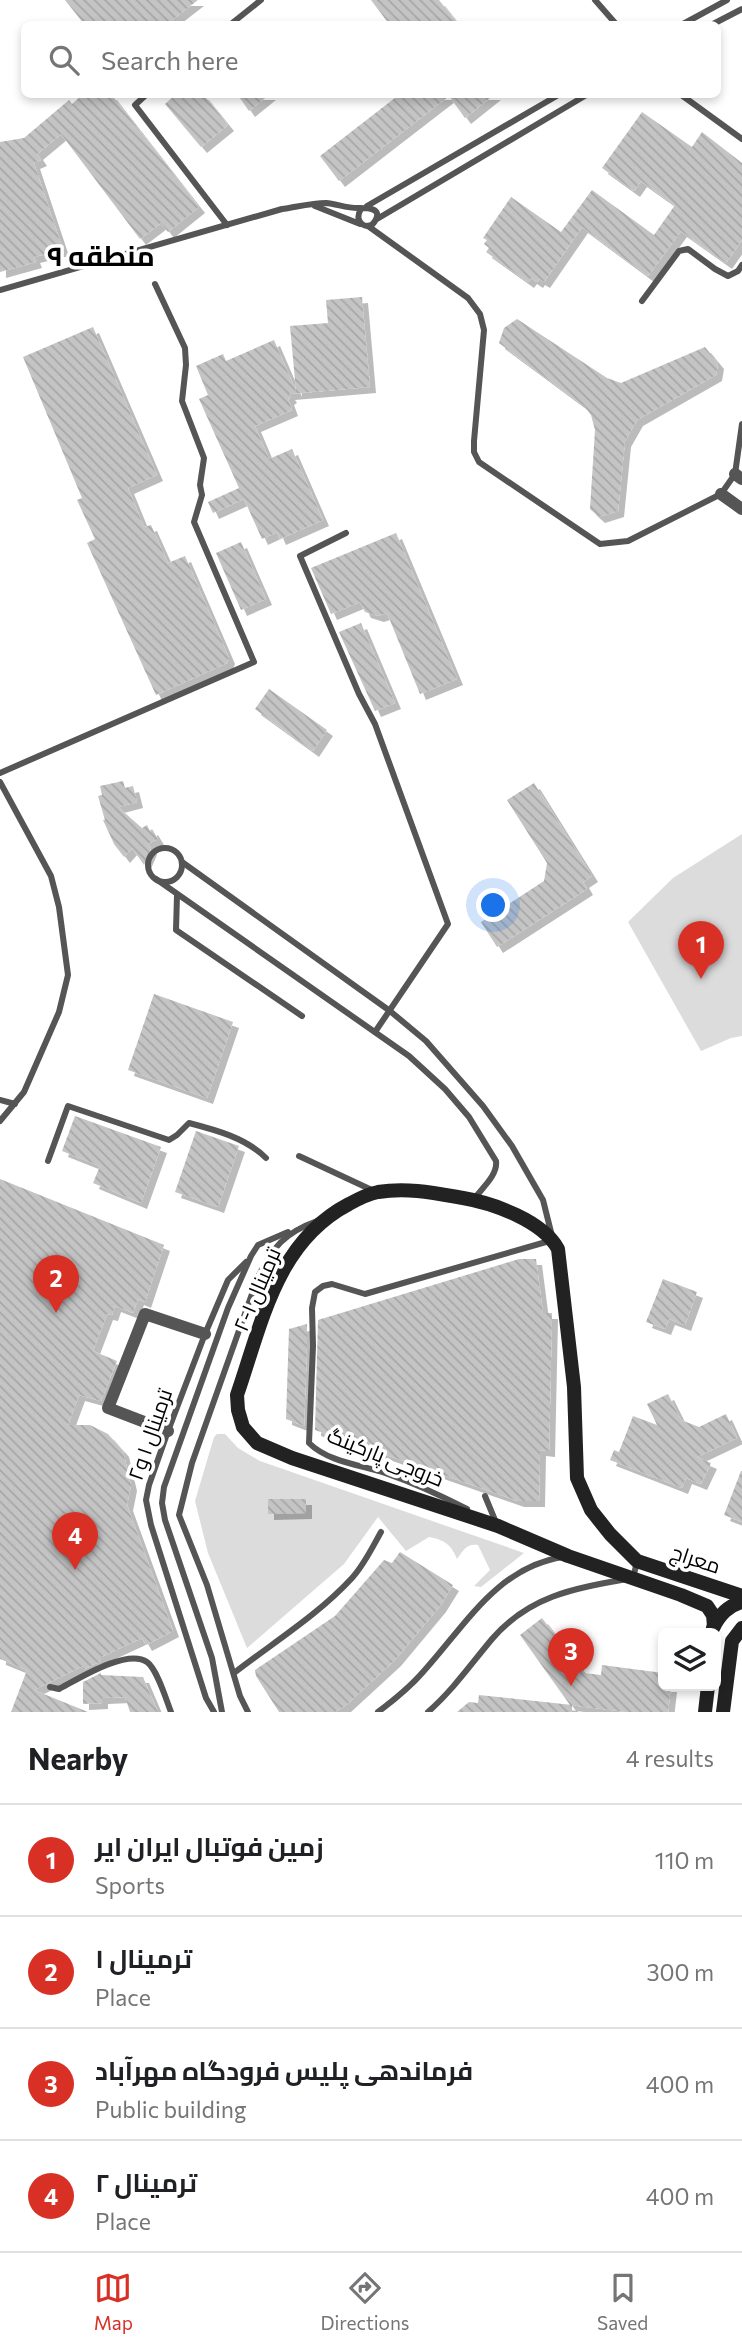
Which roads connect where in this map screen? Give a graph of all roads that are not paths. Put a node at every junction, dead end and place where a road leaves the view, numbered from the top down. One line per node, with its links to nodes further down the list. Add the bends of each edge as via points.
1 (261, 0): 5 (lane)
2 (595, 0): 6 (lane)
3 (727, 0): 7 (lane)
4 (742, 9): 8 (lane)
5 (235, 21)
6 (614, 21)
7 (688, 21)
8 (719, 21)
9 (143, 98): 17 (lane, via 135,105)
10 (553, 98): 15 (lane)
11 (581, 98): 16 (lane)
12 (686, 98): 13 (lane)
13 (742, 139)
14 (310, 204): 15 (lane); 17 (lane); 18 (lane)
15 (364, 207): 16 (lane, via 372,208); 18 (lane, via 358,220)
16 (377, 219): 18 (lane)
17 (227, 225): 21 (lane)
18 (365, 225): 25 (lane, via 468,298 480,314 484,330 474,441 479,462 600,544 628,541)
19 (742, 265): 22 (lane, via 728,276 688,249 679,251)
20 (155, 285): 28 (lane, via 185,348 182,401 204,458 202,495 194,522 254,662)
21 (0, 290)
22 (642, 301)
23 (742, 424): 24 (lane)
24 (738, 476): 25 (lane)
25 (721, 494): 26 (street)
26 (742, 509)
27 (346, 533): 33 (lane, via 300,556 375,724 448,925)
28 (0, 773)
29 (0, 782): 37 (lane, via 51,876 68,975 59,1012)
30 (182, 862): 31 (lane, via 175,879); 31 (lane, via 169,848 156,851 148,862); 33 (lane)
31 (156, 879): 32 (lane)
32 (177, 895): 34 (lane, via 176,930); 35 (lane)
33 (390, 1012): 35 (lane); 46 (lane, via 426,1041 459,1077 512,1146 543,1200)
34 (302, 1016)
35 (375, 1032): 43 (lane, via 445,1089 496,1161 494,1173)
36 (0, 1100): 37 (lane)
37 (15, 1104): 38 (lane)
38 (0, 1121)
39 (299, 1156): 42 (lane)
40 (266, 1158): 41 (lane, via 256,1148 215,1129 189,1123 169,1140 68,1106)
41 (48, 1161)
42 (376, 1192): 43 (main road, ترمینال ۱-۲, via 425,1191); 44 (main road, ترمینال ۱-۲)
43 (473, 1200): 46 (main road, ترمینال ۱-۲, via 518,1216)
44 (328, 1217): 45 (lane, ترمینال ۱ و۲); 51 (main road, ترمینال ۱-۲, via 298,1246 282,1272 237,1395 243,1427 257,1443 292,1458)
45 (293, 1230): 47 (lane, ترمینال ۱ و۲, via 258,1245); 63 (lane, via 270,1252 258,1277 192,1462 179,1515)
46 (553, 1240): 51 (lane, خروجی پارکینگ, via 365,1294 332,1284 315,1292 309,1443 325,1455 433,1491); 54 (main road, via 558,1249 574,1387 577,1478 591,1510)
47 (250, 1258): 48 (lane, ترمینال ۱ و۲, via 228,1280); 68 (lane, via 214,1347 162,1503 212,1658)
48 (205, 1334): 49 (lane, ترمینال ۱ و۲); 49 (street, via 145,1314 108,1408)
49 (168, 1431): 67 (lane, ترمینال ۱ و۲, via 146,1500)
50 (485, 1496): 51 (lane)
51 (498, 1526): 53 (main road, ترمینال ۱-۲)
52 (381, 1532): 63 (lane, via 354,1576 334,1596)
53 (568, 1556): 55 (main road, ترمینال ۱-۲); 70 (lane, via 542,1560 506,1580 421,1674)
54 (637, 1561): 55 (lane); 56 (main road, معراج)
55 (632, 1578): 59 (main road, معراج); 71 (lane, via 580,1587 528,1607 501,1630)
56 (712, 1586): 57 (main road, معراج); 59 (main road, via 720,1599 715,1606)
57 (742, 1596)
58 (742, 1602): 61 (main road, via 722,1613)
59 (706, 1606): 60 (main road, معراج, via 713,1615)
60 (713, 1628)
61 (714, 1628)
62 (742, 1628): 73 (main road, via 732,1641)
63 (234, 1672): 69 (lane)
64 (50, 1687): 66 (lane, via 59,1689 132,1657 153,1669)
65 (707, 1691): 72 (main road)
66 (171, 1712)
67 (214, 1712)
68 (222, 1712)
69 (248, 1712)
70 (378, 1712)
71 (428, 1712)
72 (705, 1712)
73 (723, 1712)

